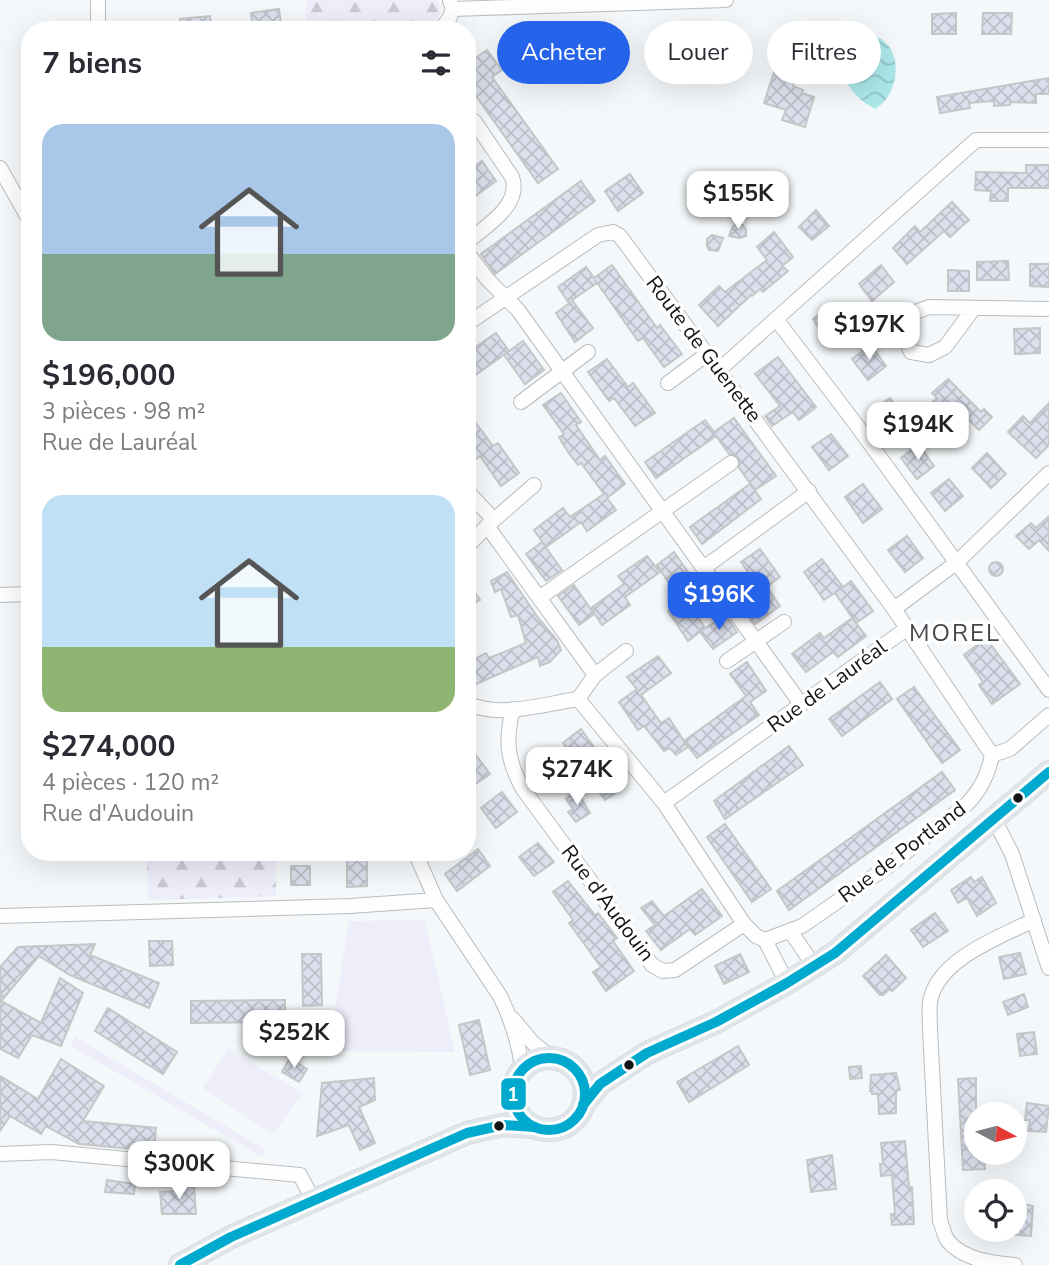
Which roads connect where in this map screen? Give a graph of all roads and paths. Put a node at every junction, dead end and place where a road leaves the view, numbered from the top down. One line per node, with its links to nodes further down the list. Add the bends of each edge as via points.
1 (98, 0): 6 (street)
2 (726, 0): 3 (street)
3 (660, 1): 5 (street)
4 (451, 4): 5 (street); 7 (street)
5 (511, 4)
6 (98, 21)
7 (447, 21)
8 (476, 124): 12 (street, via 515,186 509,205)
9 (1049, 140): 18 (street, via 976,140)
10 (0, 169): 11 (street)
11 (21, 205)
12 (476, 234)
13 (476, 264): 14 (street)
14 (505, 296): 17 (street, Route de Guenette); 20 (street, Route de Guenette, via 598,234 613,232); 22 (street)
15 (974, 308): 15 (street, via 945,347 929,355 911,352 902,333 910,314 929,307); 16 (street)
16 (1049, 309)
17 (476, 317)
18 (776, 319): 21 (street); 33 (street)
19 (588, 352): 22 (street)
20 (707, 354): 21 (street, Route de Guenette); 23 (street)
21 (719, 370): 28 (street, Route de Guenette)
22 (561, 371): 24 (street); 30 (street)
23 (668, 383)
24 (521, 402)
25 (731, 463): 30 (street)
26 (1049, 473): 33 (street, Rue de Lauréal)
27 (534, 485): 31 (street)
28 (809, 491): 34 (street); 38 (street, Route de Guenette)
29 (476, 503): 31 (street)
30 (662, 511): 34 (street); 37 (street)
31 (491, 523): 32 (street); 37 (street)
32 (476, 538)
33 (956, 563): 38 (street, Rue de Lauréal); 45 (street)
34 (705, 567): 41 (street)
35 (21, 594): 36 (street)
36 (0, 595)
37 (539, 598): 44 (street)
38 (894, 609): 40 (street, Rue de Lauréal)
39 (784, 621): 41 (street)
40 (906, 629): 47 (street, Rue de Lauréal); 51 (street)
41 (757, 642): 43 (street); 47 (street)
42 (626, 651): 44 (street)
43 (727, 661)
44 (595, 675): 46 (street)
45 (1049, 690)
46 (578, 699): 49 (street); 53 (street)
47 (801, 704): 53 (street, Rue de Lauréal)
48 (476, 708): 49 (street)
49 (513, 709): 59 (street, Rue d'Audouin, via 507,730 512,770 652,965 663,971 675,970)
50 (1049, 715): 51 (street, via 1010,748)
51 (992, 755): 60 (street, Rue de Portland, via 979,791 967,804 887,867)
52 (1049, 772): 54 (main road)
53 (664, 803): 59 (street)
54 (994, 818): 58 (street, via 1012,853); 62 (main road)
55 (419, 861): 56 (street)
56 (436, 900): 57 (street); 65 (street)
57 (0, 916)
58 (1034, 920): 63 (street); 76 (street, via 970,952 944,973 930,1000 940,1221 947,1240 964,1254)
59 (744, 924): 61 (street)
60 (791, 932): 61 (street, Rue de Portland); 62 (street)
61 (765, 940): 64 (street)
62 (814, 967): 64 (main road)
63 (1049, 968)
64 (787, 983): 66 (main road)
65 (508, 1013): 67 (street, via 533,1044); 69 (street, via 520,1052)
66 (647, 1053): 68 (main road); 70 (main road, via 600,1084)
67 (552, 1058): 68 (main road); 69 (main road, via 536,1060)
68 (575, 1068): 70 (main road, via 585,1090)
69 (517, 1081): 71 (main road, via 518,1112); 72 (main road, via 496,1110)
70 (583, 1105): 71 (main road, via 569,1124 558,1129)
71 (535, 1127): 72 (main road, via 503,1125)
72 (467, 1133): 74 (main road)
73 (0, 1154): 74 (street, via 51,1152 300,1175)
74 (313, 1200): 75 (main road)
75 (180, 1265)
76 (1015, 1265)

